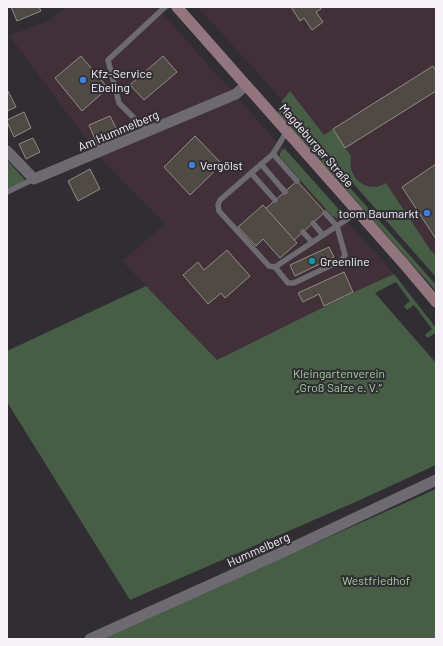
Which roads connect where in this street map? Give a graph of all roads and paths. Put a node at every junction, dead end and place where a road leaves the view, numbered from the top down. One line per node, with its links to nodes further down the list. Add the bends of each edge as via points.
1 (165, 7): 5 (lane, via 108,60 119,103)
2 (178, 7): 3 (main road, Magdeburger Straße)
3 (246, 85): 4 (main road, Magdeburger Straße); 5 (street, Am Hummelberg, via 236,94)
4 (287, 131): 7 (lane); 15 (main road, Magdeburger Straße)
5 (145, 132): 10 (street, Am Hummelberg)
6 (7, 151): 10 (street)
7 (273, 154): 8 (lane); 11 (lane)
8 (261, 164): 9 (lane); 13 (lane)
9 (251, 173): 14 (lane); 22 (lane, via 220,200 219,211 269,266)
10 (34, 179): 12 (lane)
11 (297, 181)
12 (7, 192)
13 (285, 192)
14 (276, 200)
15 (358, 212): 18 (lane); 23 (main road, Magdeburger Straße)
16 (325, 213): 18 (lane)
17 (313, 223): 20 (lane)
18 (337, 226): 20 (lane); 22 (lane, via 345,255 342,260 294,283 288,283)
19 (303, 232): 21 (lane)
20 (323, 235): 21 (lane)
21 (312, 242): 22 (lane)
22 (275, 267)
23 (436, 302)
24 (436, 480): 25 (street, Hummelberg)
25 (97, 638)

